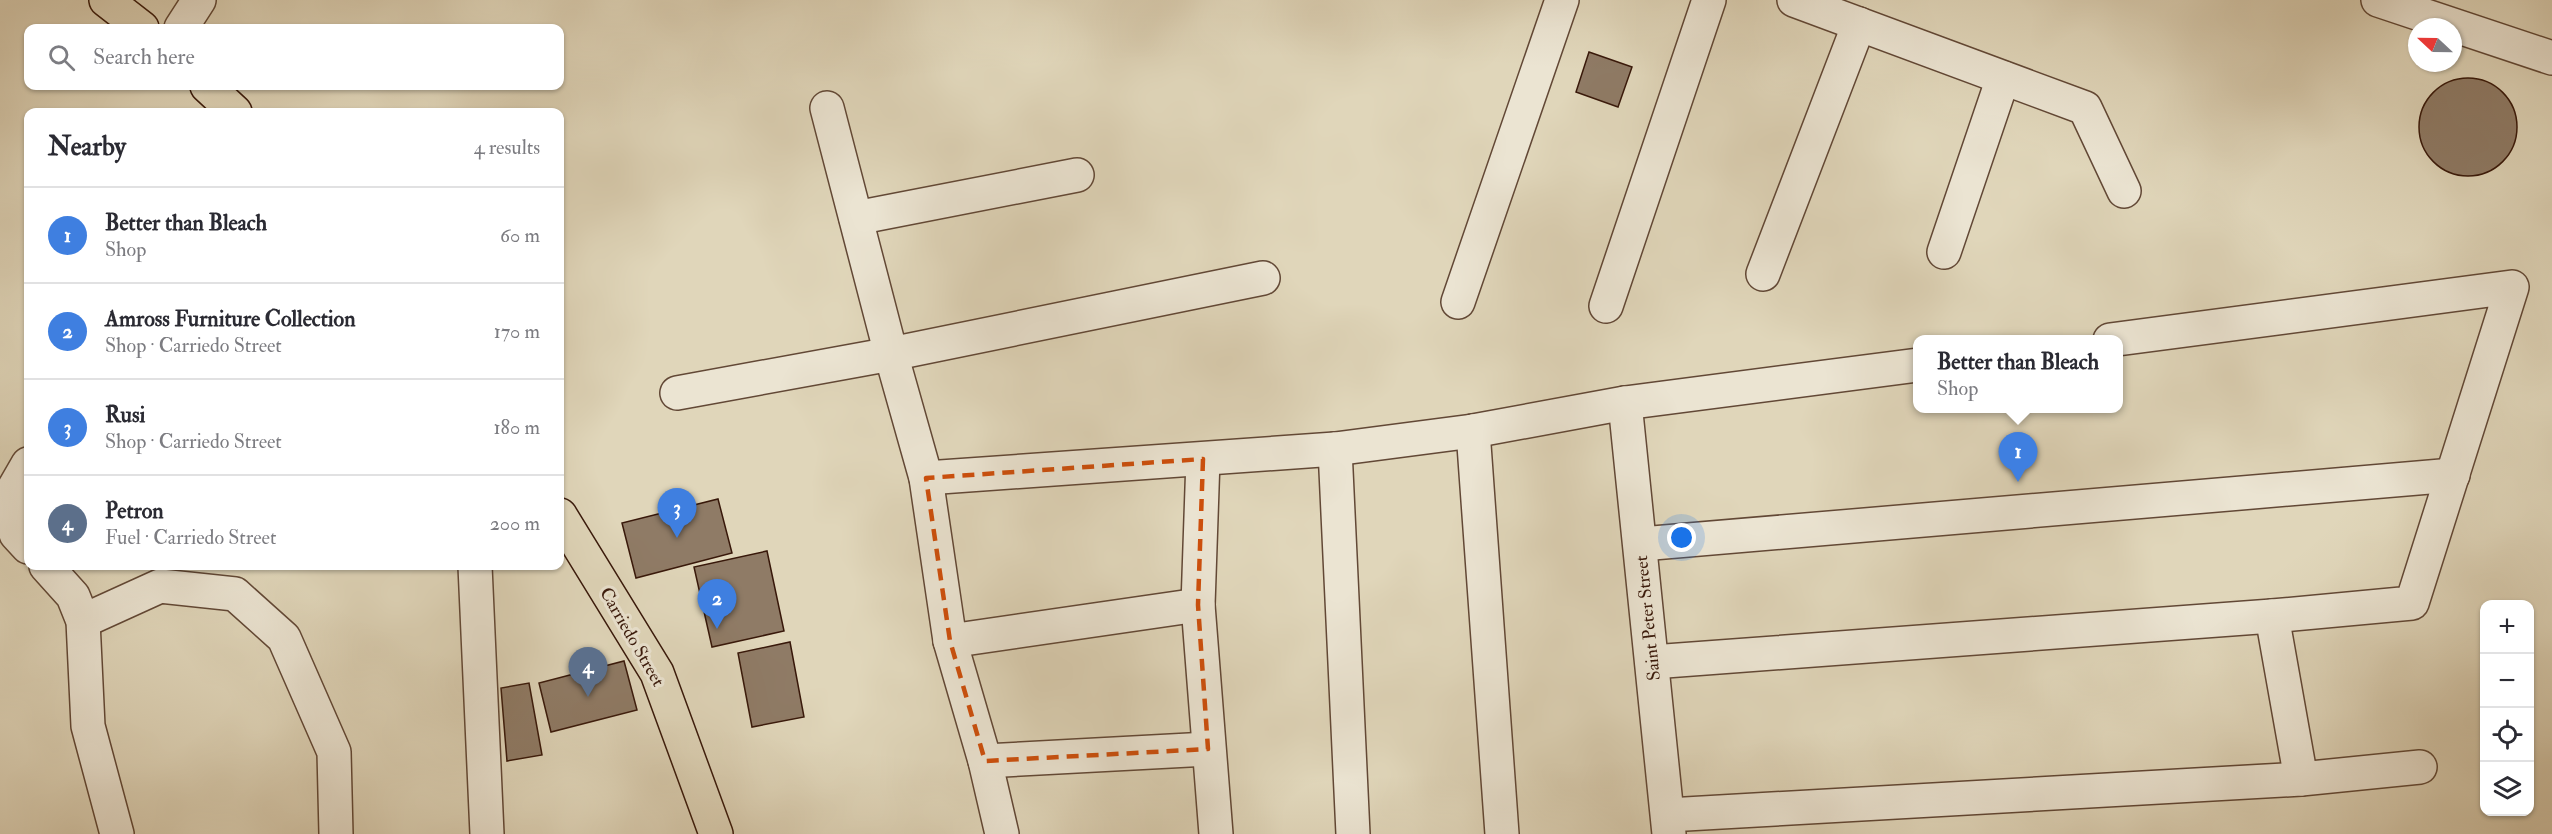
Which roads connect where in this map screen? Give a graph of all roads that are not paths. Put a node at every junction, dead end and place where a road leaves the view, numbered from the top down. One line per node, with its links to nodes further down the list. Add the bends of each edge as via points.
1 (106, 0): 7 (main road)
2 (199, 0): 8 (street)
3 (1562, 0): 21 (street)
4 (1709, 0): 22 (street)
5 (1794, 0): 9 (street)
6 (2378, 0): 10 (street)
7 (137, 24)
8 (184, 24)
9 (1859, 24): 11 (street); 19 (street)
10 (2552, 58)
11 (2003, 78): 16 (street, via 2085,108); 18 (street)
12 (211, 90): 13 (main road)
13 (232, 108)
14 (827, 108): 17 (street)
15 (1077, 175): 17 (street)
16 (2124, 191)
17 (856, 218): 24 (street)
18 (1944, 252)
19 (1763, 274)
20 (1263, 279): 24 (street)
21 (1458, 302)
22 (1606, 306)
23 (2123, 337): 32 (street, via 2512,287)
24 (891, 354): 26 (street); 33 (street)
25 (1913, 366): 27 (street)
26 (677, 393)
27 (1624, 403): 28 (street); 37 (street, Saint Peter Street)
28 (1473, 431): 29 (street); 57 (street)
29 (1335, 449): 30 (street); 56 (street)
30 (1203, 459): 33 (street); 40 (street)
31 (24, 470): 34 (street)
32 (2453, 475): 37 (street); 41 (street, via 2412,603)
33 (926, 478): 43 (street)
34 (4, 501): 36 (street, via 16,534)
35 (564, 522): 53 (main road, Carriedo Street, via 657,673)
36 (24, 543)
37 (1641, 544): 44 (street, Saint Peter Street)
38 (50, 570): 42 (street, via 74,596)
39 (476, 570): 52 (street)
40 (1198, 605): 43 (street); 45 (street)
41 (2272, 616): 44 (street); 48 (street)
42 (83, 621): 50 (street, via 88,726); 51 (street, via 160,586 235,594 284,638 334,752)
43 (950, 641): 46 (street)
44 (1652, 662): 49 (street, Saint Peter Street)
45 (1208, 749): 46 (street); 55 (street)
46 (985, 761): 54 (street)
47 (2420, 767): 48 (street)
48 (2301, 779): 49 (street)
49 (1669, 825)
50 (117, 834)
51 (336, 834)
52 (487, 834)
53 (716, 834)
54 (1002, 834)
55 (1216, 834)
56 (1353, 834)
57 (1502, 834)

